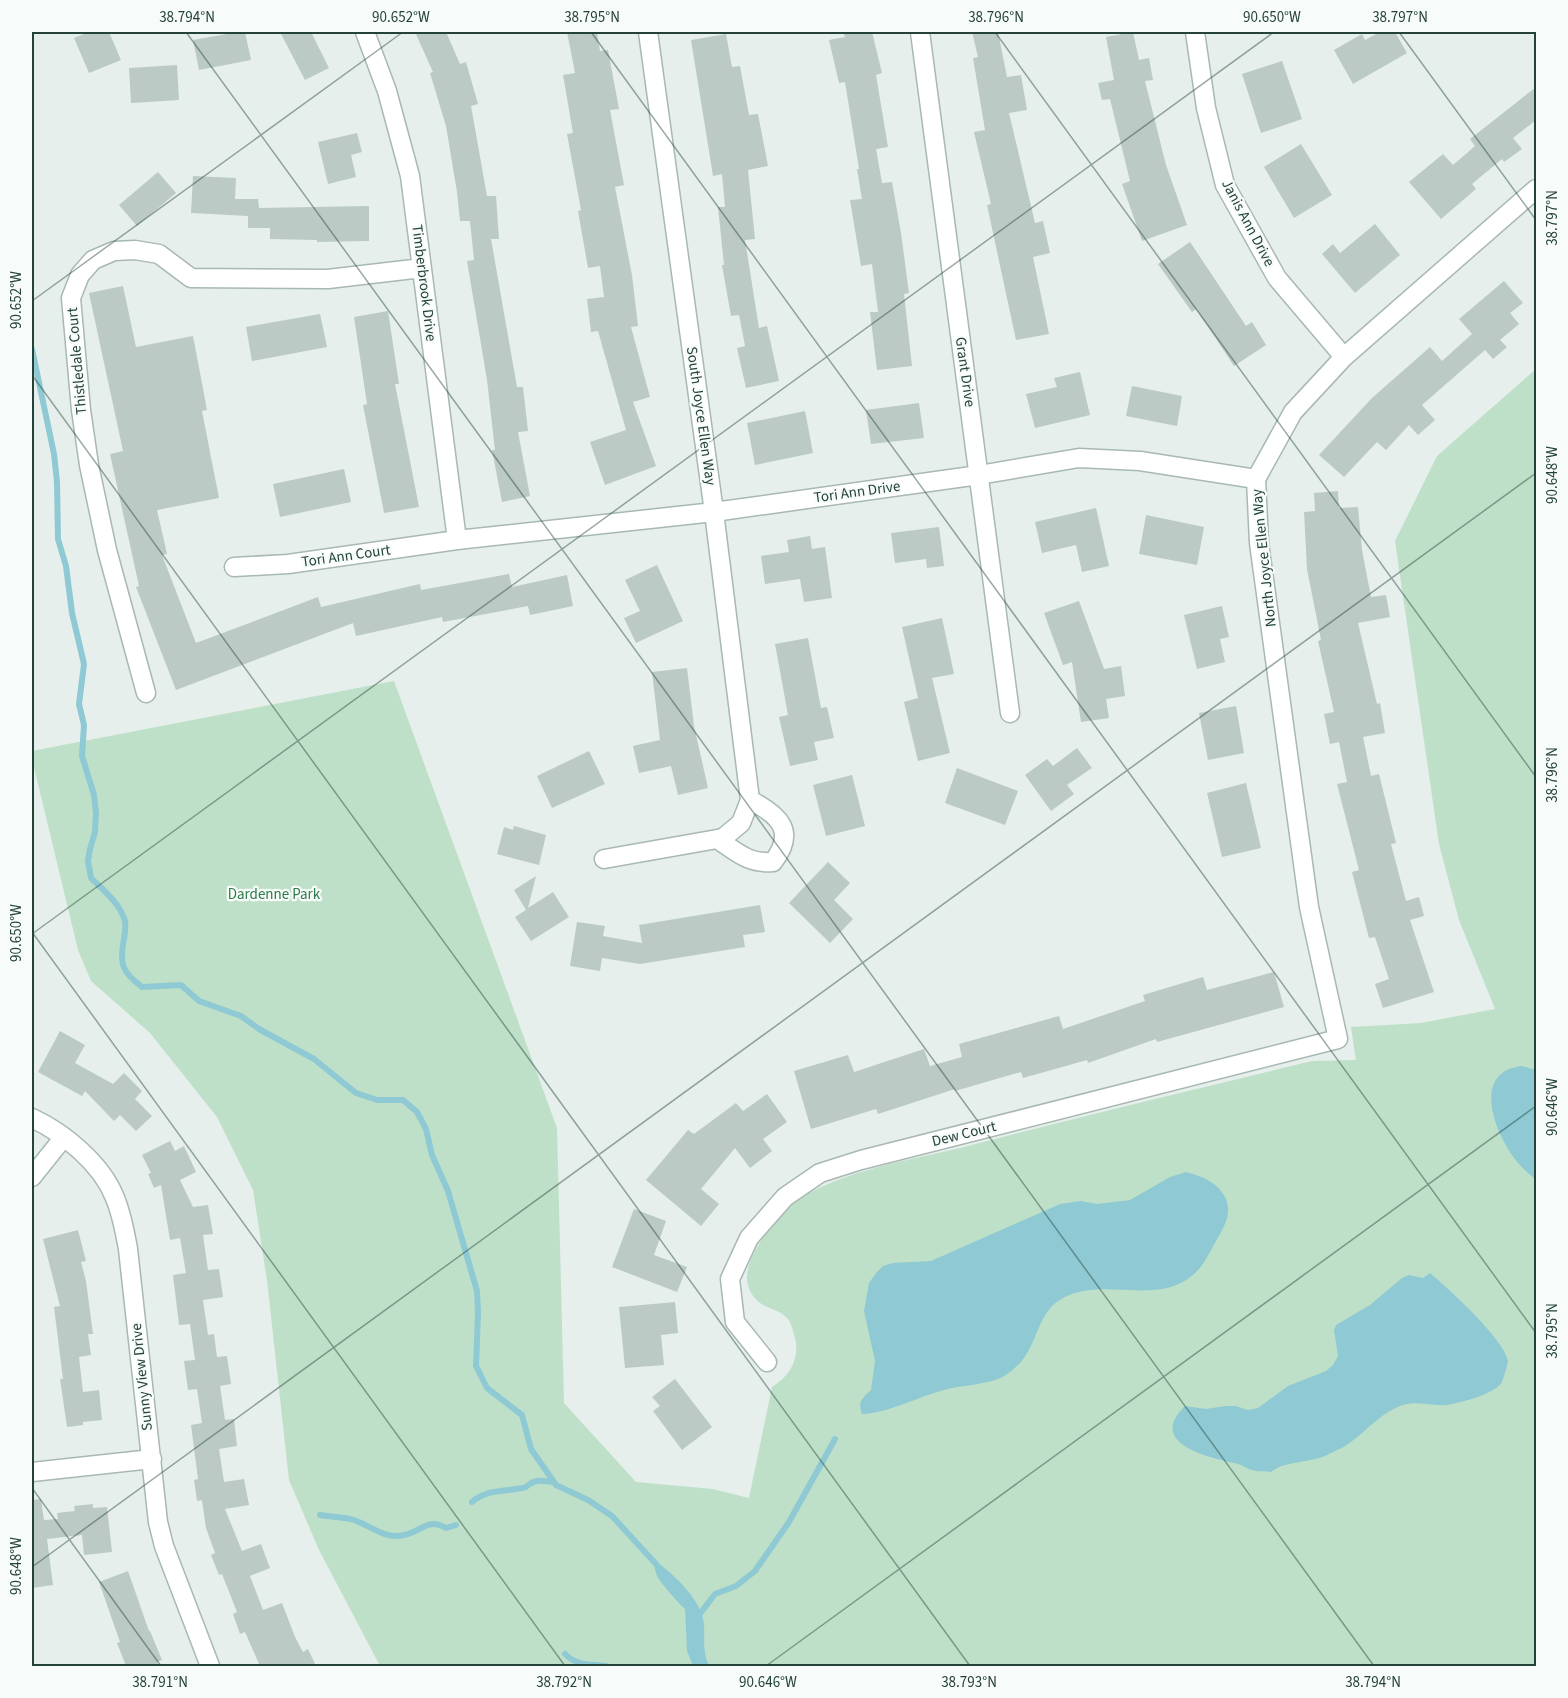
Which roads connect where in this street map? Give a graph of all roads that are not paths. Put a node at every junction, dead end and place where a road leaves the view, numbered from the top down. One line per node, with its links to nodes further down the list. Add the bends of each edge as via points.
1 (364, 32): 6 (street, Timberbrook Drive, via 387,91 410,176)
2 (648, 32): 10 (street, South Joyce Ellen Way)
3 (920, 32): 8 (street, Grant Drive)
4 (1195, 32): 7 (street, Janis Ann Drive, via 1206,108 1225,185 1277,278)
5 (1536, 189): 7 (street, North Joyce Ellen Way)
6 (422, 268): 11 (street, Timberbrook Drive); 13 (street, Thistledale Court, via 328,279 190,278 159,254 135,250 114,251 93,261 80,275 71,298 72,325 89,465 107,550)
7 (1344, 357): 9 (street, North Joyce Ellen Way, via 1293,412)
8 (979, 475): 9 (street, Tori Ann Drive, via 1079,458 1140,460); 10 (street, Tori Ann Drive); 14 (street, Grant Drive)
9 (1256, 478): 18 (street, North Joyce Ellen Way, via 1259,543 1309,907)
10 (714, 512): 11 (street, Tori Ann Drive); 15 (street, South Joyce Ellen Way)
11 (457, 540): 12 (street, Tori Ann Court, via 288,564)
12 (234, 567)
13 (146, 693)
14 (1010, 713)
15 (750, 800): 16 (street, via 741,822); 16 (street, via 777,817 785,836 782,850 773,862 745,858)
16 (717, 839): 17 (street)
17 (604, 859)
18 (1338, 1039): 22 (street, Dew Court, via 820,1173 785,1197 749,1238 730,1279 735,1322)
19 (32, 1118): 20 (street, Sunny View Drive)
20 (64, 1137): 21 (street); 23 (street, Sunny View Drive, via 100,1174 123,1221)
21 (32, 1177)
22 (767, 1362)
23 (152, 1459): 24 (street); 25 (street, Sunny View Drive, via 164,1546)
24 (32, 1472)
25 (210, 1666)

